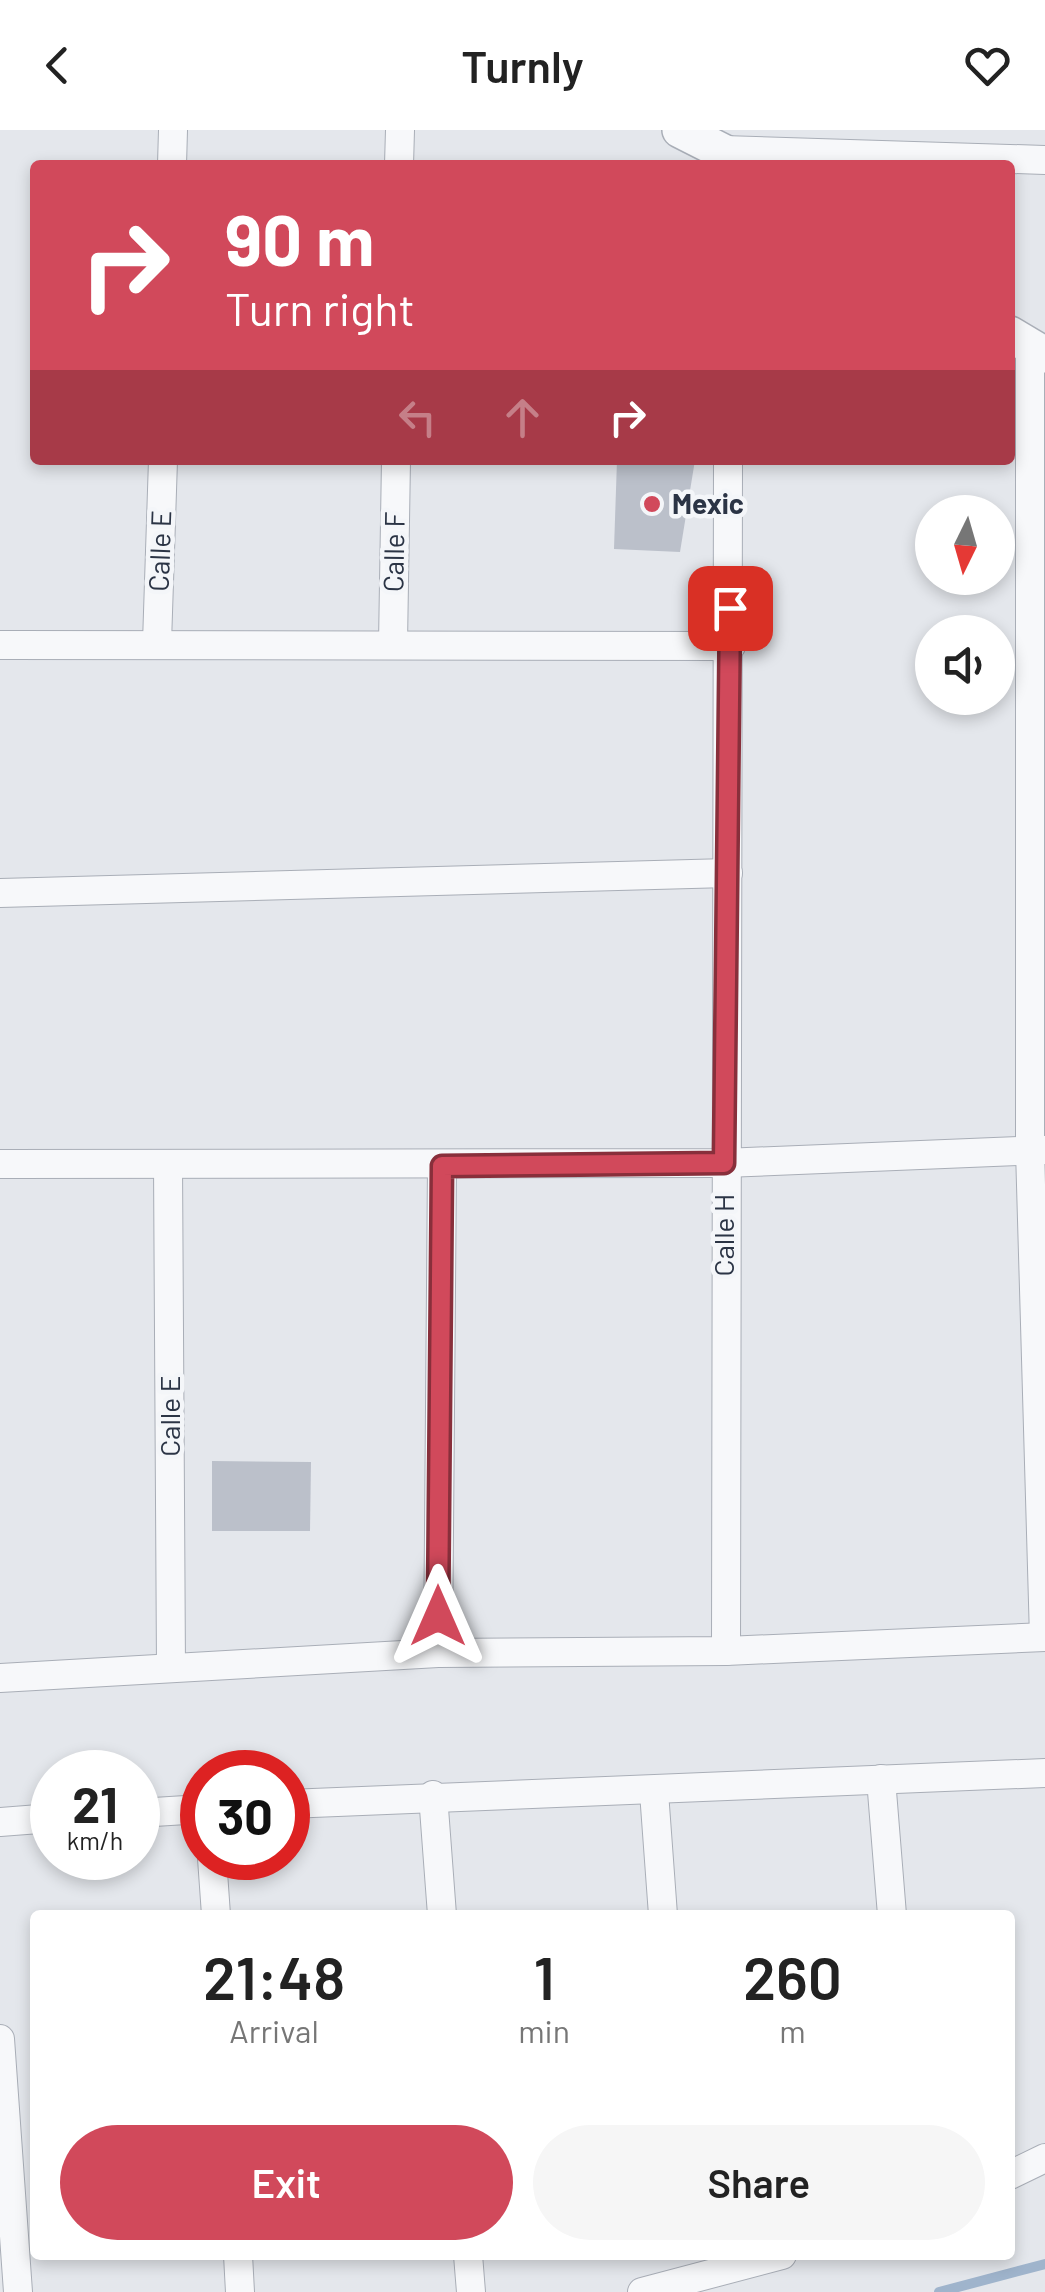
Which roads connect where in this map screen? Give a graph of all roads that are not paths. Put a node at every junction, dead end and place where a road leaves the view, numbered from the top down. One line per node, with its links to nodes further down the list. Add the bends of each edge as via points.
1 (173, 130): 5 (street)
2 (400, 130): 6 (street)
3 (680, 130): 4 (street)
4 (732, 159): 7 (street)
5 (172, 160)
6 (399, 160)
7 (1045, 160)
8 (1028, 345): 18 (street)
9 (163, 465): 12 (street, Calle E)
10 (396, 465): 14 (street, Calle F)
11 (728, 465): 15 (street, Calle H)
12 (158, 643): 13 (street); 14 (street)
13 (0, 644)
14 (393, 644): 15 (street)
15 (731, 646): 16 (street, Calle H)
16 (728, 873): 17 (street); 19 (street, Calle H)
17 (0, 892)
18 (1037, 1150): 19 (street); 23 (street)
19 (724, 1163): 22 (street); 24 (street, Calle H)
20 (0, 1164): 21 (street)
21 (168, 1164): 22 (street); 26 (street, Calle E)
22 (442, 1166): 25 (street)
23 (1045, 1638): 24 (street)
24 (726, 1651): 25 (street)
25 (438, 1653): 26 (street)
26 (171, 1668): 27 (street)
27 (0, 1678)
28 (1045, 1773): 29 (street)
29 (881, 1779): 30 (street); 39 (street)
30 (654, 1792): 31 (street); 38 (street)
31 (434, 1795): 32 (street); 37 (street)
32 (310, 1803)
33 (30, 1820): 34 (street)
34 (0, 1822)
35 (214, 1880): 36 (street)
36 (216, 1910)
37 (442, 1910)
38 (663, 1910)
39 (892, 1910)
40 (0, 2039): 47 (street)
41 (1045, 2158): 42 (street)
42 (1015, 2173)
43 (238, 2260): 48 (street)
44 (468, 2260): 49 (street)
45 (741, 2260): 46 (street)
46 (691, 2266): 50 (street)
47 (18, 2292)
48 (240, 2292)
49 (471, 2292)
50 (642, 2292)

